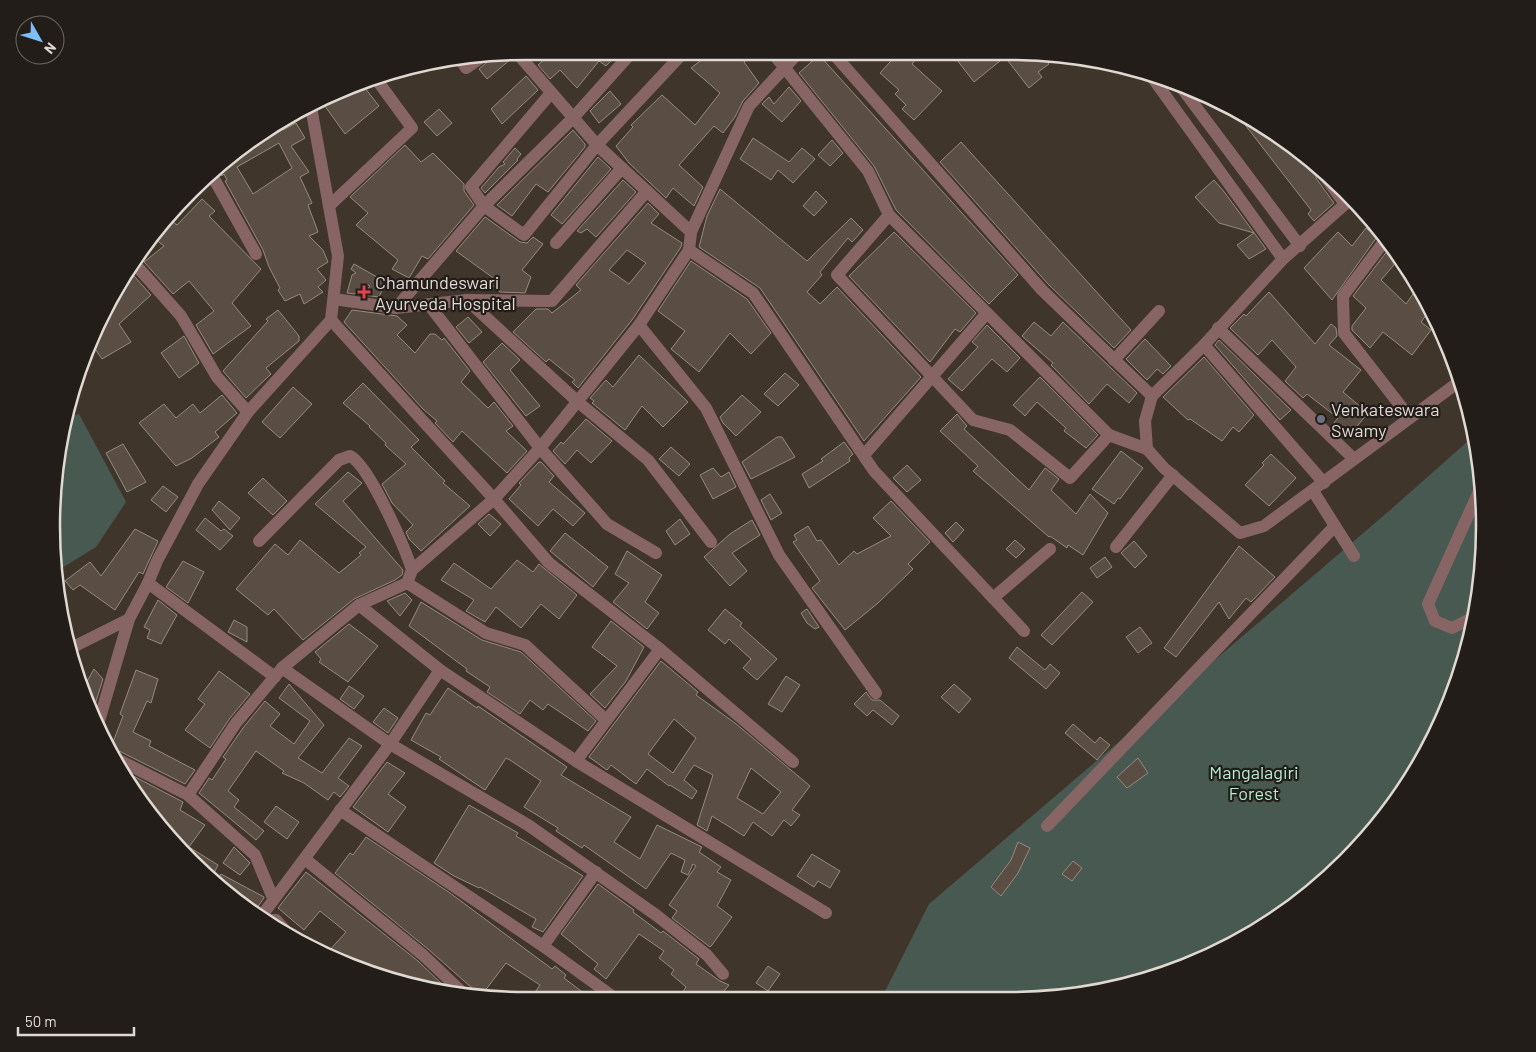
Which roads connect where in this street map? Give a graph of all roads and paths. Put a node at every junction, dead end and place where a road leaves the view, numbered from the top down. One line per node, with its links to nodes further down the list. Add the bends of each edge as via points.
1 (523, 60): 12 (street)
2 (625, 60): 15 (street)
3 (677, 60): 16 (street)
4 (778, 60): 9 (street)
5 (792, 60): 9 (street)
6 (839, 60): 42 (street, via 1042,290)
7 (473, 63): 8 (street, via 466,68)
8 (464, 64)
9 (784, 68): 23 (street, via 868,171); 24 (street, via 750,106)
10 (380, 84): 21 (street, via 412,128)
11 (1157, 84): 30 (street)
12 (551, 93): 15 (street); 22 (street, via 471,187)
13 (1191, 96): 27 (street)
14 (312, 112): 21 (street)
15 (573, 118): 16 (street); 22 (street)
16 (597, 145): 17 (street); 22 (street, via 524,236)
17 (622, 168): 19 (street); 25 (street)
18 (215, 179): 29 (street)
19 (647, 191): 24 (street); 33 (street, via 552,301)
20 (1346, 203): 27 (street)
21 (329, 206): 32 (street, via 338,256)
22 (484, 206): 35 (street)
23 (889, 215): 37 (street); 43 (street, via 837,274)
24 (691, 232): 28 (street)
25 (556, 243)
26 (1382, 245): 48 (street, via 1343,296 1344,333)
27 (1300, 246): 30 (street)
28 (689, 250): 39 (street); 52 (street, via 753,293)
29 (256, 254)
30 (1283, 259): 40 (street)
31 (138, 268): 47 (street, via 182,316 217,377)
32 (334, 299): 35 (street); 38 (street)
33 (468, 300): 34 (street); 46 (street)
34 (429, 305): 35 (street); 50 (street)
35 (396, 308)
36 (1159, 311): 42 (street)
37 (987, 313): 43 (street); 49 (street)
38 (331, 320): 47 (street); 57 (street)
39 (639, 326): 46 (street); 78 (street, via 706,408 778,555)
40 (1218, 328): 41 (street); 53 (street)
41 (1204, 345): 45 (street); 55 (street)
42 (1114, 360): 45 (street)
43 (933, 376): 49 (street, via 973,420 1010,430 1070,478); 52 (street)
44 (1454, 385): 48 (street)
45 (1152, 396): 51 (street, via 1145,421)
46 (578, 402): 50 (street); 61 (street, via 648,460)
47 (248, 412): 67 (street, via 198,484 156,560)
48 (1410, 418): 53 (street)
49 (1109, 435): 51 (street)
50 (540, 448): 57 (street); 64 (street, via 607,524)
51 (1147, 449): 54 (street)
52 (864, 455): 69 (street, via 874,471)
53 (1354, 459): 55 (street)
54 (1173, 475): 56 (street, via 1240,533 1264,526); 62 (street)
55 (1324, 483): 56 (street)
56 (1313, 492): 59 (street)
57 (494, 499): 66 (street); 75 (street, via 549,563)
58 (1475, 500): 72 (street, via 1428,604 1435,621 1452,628)
59 (1335, 526): 65 (street); 87 (street)
60 (259, 541): 66 (street, via 339,460 350,456 362,466 405,548)
61 (711, 542)
62 (1116, 547)
63 (1050, 549): 69 (street)
64 (656, 553)
65 (1354, 556)
66 (412, 570): 68 (street)
67 (148, 583): 71 (street); 77 (street)
68 (407, 584): 70 (street); 80 (street, via 486,633 525,645)
69 (993, 598): 73 (street)
70 (359, 606): 76 (street); 77 (street)
71 (129, 619): 74 (street); 79 (street)
72 (1466, 621)
73 (1024, 632)
74 (76, 646)
75 (660, 649): 80 (street); 83 (street)
76 (440, 670): 81 (street); 82 (street)
77 (279, 672): 81 (street); 85 (street, via 236,723)
78 (876, 693)
79 (101, 716)
80 (606, 720): 82 (street)
81 (390, 744): 86 (street); 89 (street, via 528,825)
82 (576, 761): 92 (street)
83 (793, 762)
84 (125, 763): 85 (street)
85 (188, 795): 90 (street, via 255,855)
86 (340, 810): 88 (street); 93 (street)
87 (1046, 826)
88 (305, 859): 90 (street); 95 (street, via 423,955)
89 (596, 872): 93 (street); 94 (street, via 707,955)
90 (273, 898): 91 (street)
91 (265, 911)
92 (826, 913)
93 (543, 946): 96 (street)
94 (723, 974)
95 (456, 987)
96 (606, 992)

